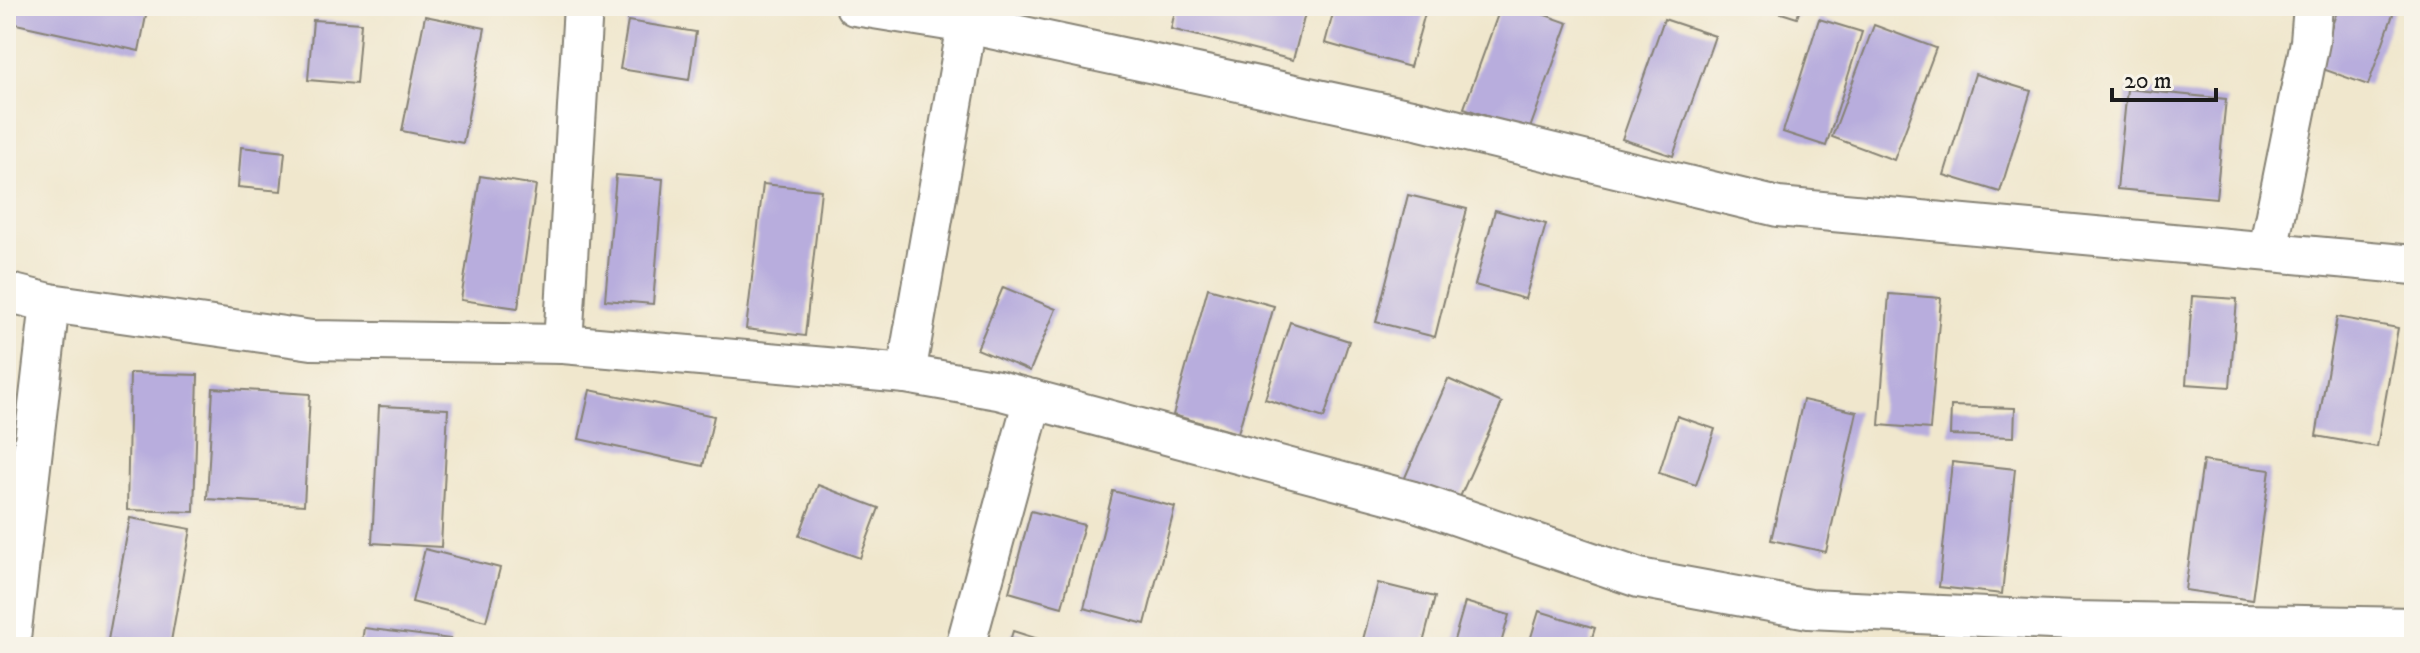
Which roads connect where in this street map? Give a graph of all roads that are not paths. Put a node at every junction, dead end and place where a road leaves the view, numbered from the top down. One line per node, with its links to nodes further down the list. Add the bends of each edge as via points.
1 (583, 6): 9 (street)
2 (855, 6): 4 (street)
3 (2313, 6): 5 (street)
4 (967, 24): 5 (street, via 1421,121 1778,207); 10 (street)
5 (2268, 250): 6 (street)
6 (2414, 265)
7 (6, 292): 8 (street)
8 (50, 303): 9 (street, via 312,340); 13 (street)
9 (563, 344): 10 (street)
10 (906, 374): 11 (street)
11 (1033, 399): 12 (street, via 1410,500 1639,578 1809,609 2073,621); 14 (street)
12 (2414, 627)
13 (10, 647)
14 (965, 647)

